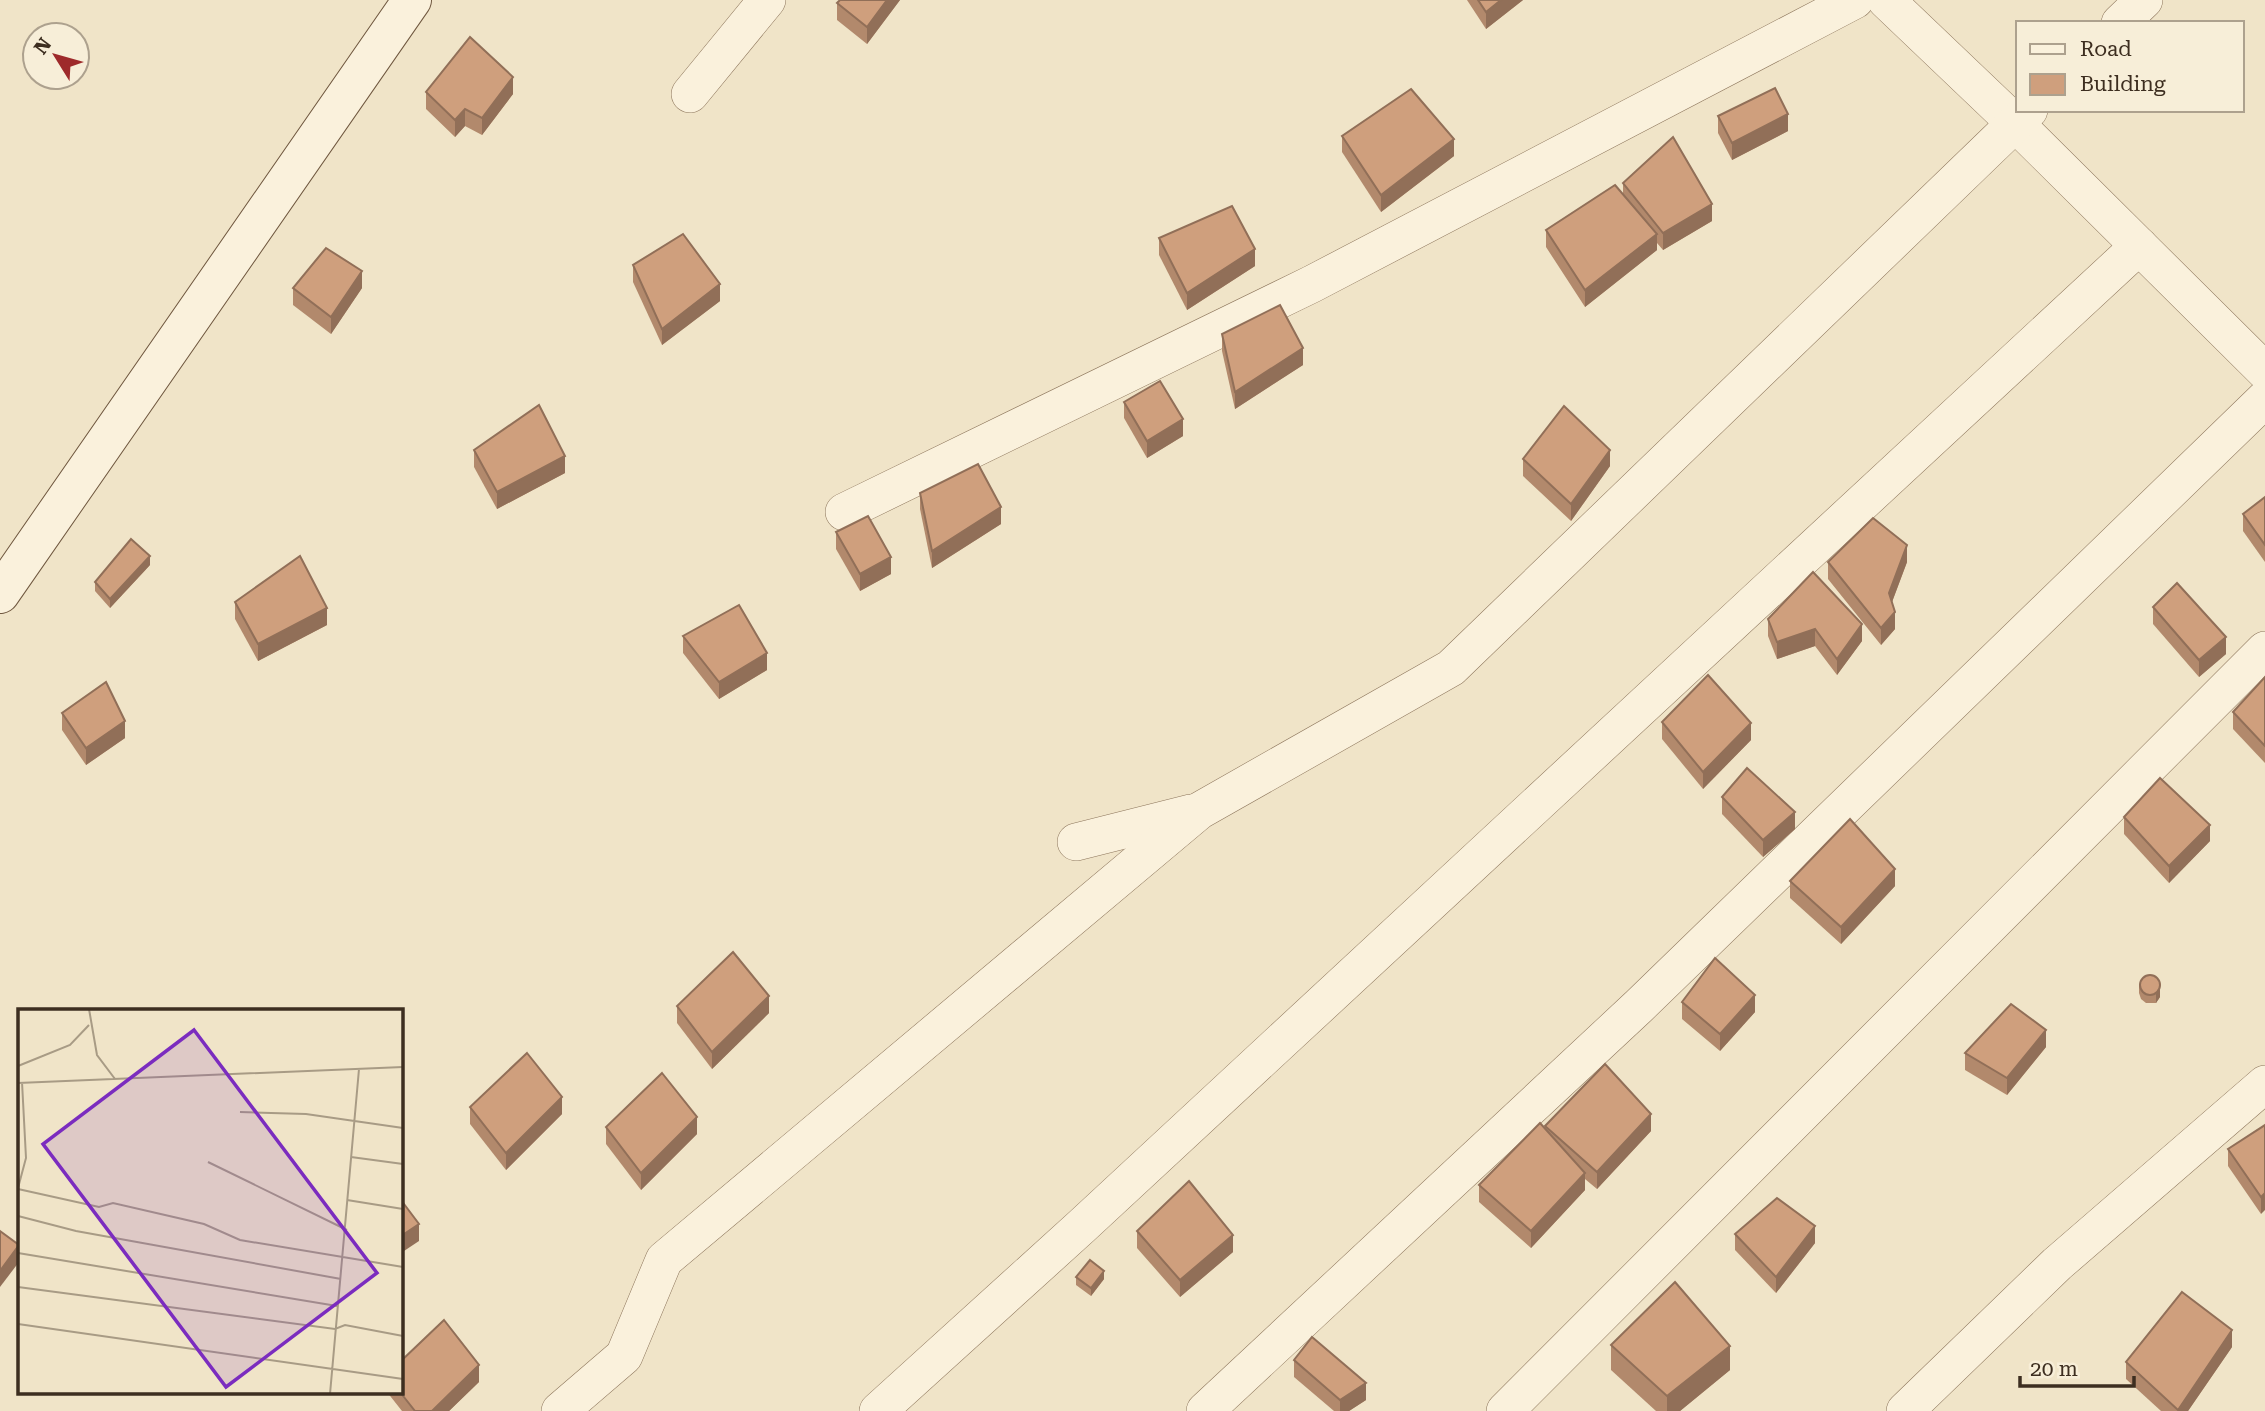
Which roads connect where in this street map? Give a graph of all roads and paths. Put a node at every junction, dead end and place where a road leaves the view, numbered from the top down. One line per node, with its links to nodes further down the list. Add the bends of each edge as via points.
1 (412, 0): 14 (street)
2 (767, 0): 7 (street)
3 (1854, 0): 13 (street, via 1311,284)
4 (1886, 0): 8 (street)
5 (2144, 0): 6 (street)
6 (2122, 21)
7 (690, 94)
8 (2016, 112)
9 (2022, 117): 10 (street); 16 (street, via 1451,668)
10 (2139, 246): 11 (street); 20 (street)
11 (2265, 371)
12 (2265, 399): 21 (street, via 1639,1006)
13 (844, 512)
14 (0, 594)
15 (2265, 650): 22 (street)
16 (1199, 811): 17 (street); 19 (street, via 664,1260 624,1356)
17 (1076, 842)
18 (2265, 1084): 23 (street, via 2057,1264)
19 (560, 1411)
20 (878, 1411)
21 (1205, 1411)
22 (1505, 1411)
23 (1905, 1411)

